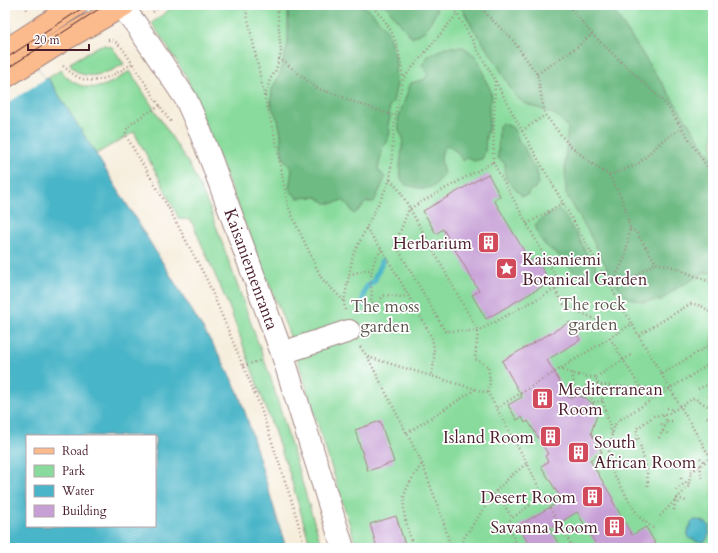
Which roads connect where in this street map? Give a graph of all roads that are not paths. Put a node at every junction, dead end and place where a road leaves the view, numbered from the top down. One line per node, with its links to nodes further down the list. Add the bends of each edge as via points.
1 (76, 5): 3 (main road)
2 (122, 5): 4 (main road); 6 (street, Kaisaniemenranta, via 186,99 200,131 213,165)
3 (12, 46)
4 (5, 78)
5 (349, 331): 6 (street)
6 (272, 357): 7 (street, Kaisaniemenranta)
7 (343, 548)

